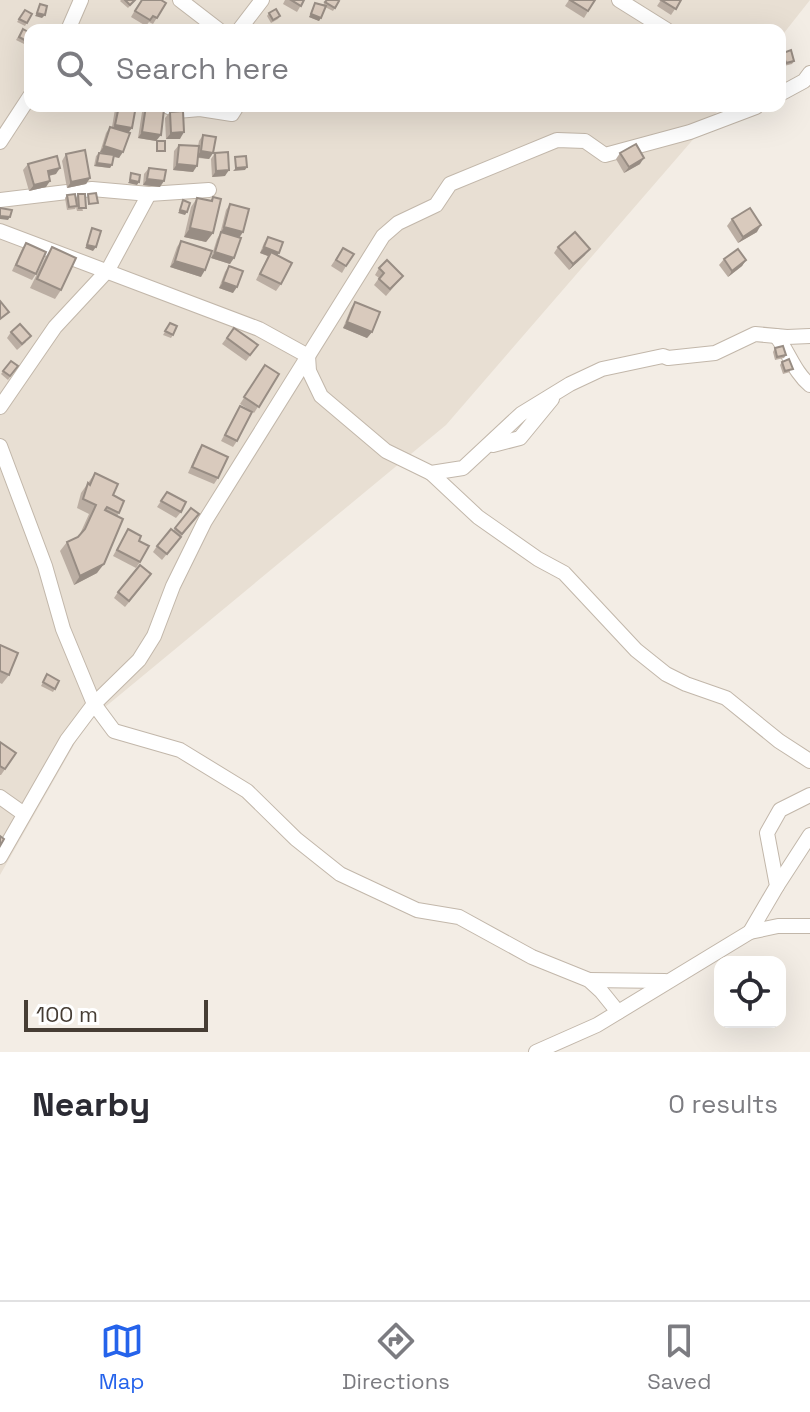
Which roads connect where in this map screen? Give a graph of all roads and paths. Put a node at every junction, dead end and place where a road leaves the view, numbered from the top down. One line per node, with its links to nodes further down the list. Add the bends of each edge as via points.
1 (81, 0): 5 (street)
2 (180, 0): 6 (street)
3 (262, 0): 7 (street)
4 (619, 0): 8 (street)
5 (71, 24)
6 (211, 24)
7 (244, 24)
8 (657, 24)
9 (810, 73): 10 (street)
10 (786, 91)
11 (24, 105): 13 (street)
12 (741, 112): 21 (street, via 605,155 585,141 557,140 450,184 436,205 383,236)
13 (0, 142)
14 (209, 190): 15 (street)
15 (149, 194): 16 (street, via 92,189); 18 (street)
16 (0, 200)
17 (0, 231): 18 (street)
18 (108, 270): 21 (street, via 259,329); 23 (street, via 55,327)
19 (776, 336): 20 (street); 22 (street); 25 (street, via 755,334 715,353 663,356 602,369 521,414 463,468)
20 (810, 336)
21 (308, 356): 25 (street, via 321,396 386,451); 26 (street, via 205,521 154,636 139,660)
22 (810, 385)
23 (0, 407)
24 (0, 446): 26 (street)
25 (431, 473): 27 (street, via 478,517 564,573 636,650 666,674 726,698)
26 (94, 704): 30 (street); 36 (street, via 114,731 180,750 247,791 340,874 417,910 459,917 532,957)
27 (810, 761)
28 (810, 795): 33 (street, via 780,810 767,833)
29 (0, 797): 30 (street)
30 (24, 814): 32 (street)
31 (810, 835): 33 (street)
32 (0, 857)
33 (777, 886): 35 (street)
34 (810, 926): 35 (street)
35 (750, 932): 37 (street)
36 (589, 980): 37 (street); 38 (street)
37 (670, 981): 38 (street)
38 (618, 1012): 39 (street)
39 (536, 1052)

